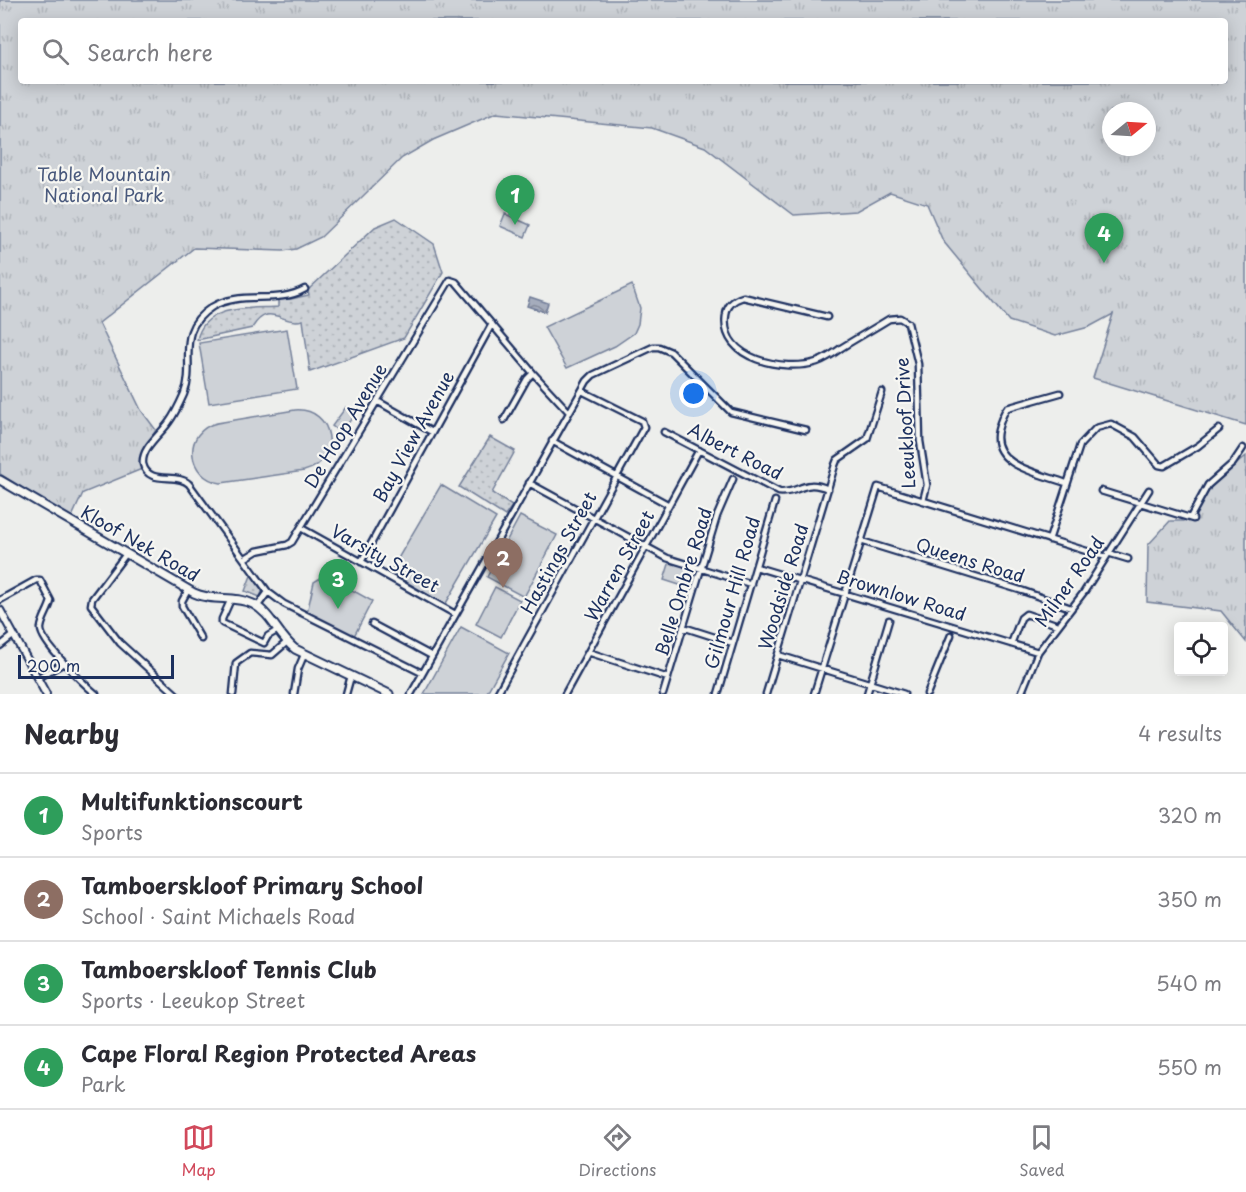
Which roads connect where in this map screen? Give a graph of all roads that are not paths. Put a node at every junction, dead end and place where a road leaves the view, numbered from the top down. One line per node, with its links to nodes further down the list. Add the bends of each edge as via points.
1 (305, 289): 37 (street, via 290,296 222,302 201,316 189,339 184,394 172,419 143,458 146,470 154,476 187,482)
2 (826, 317): 27 (street, Leeukloof Drive, via 743,297 729,306 725,329 733,344 755,358 795,365 822,360 889,319 906,321 919,371 920,441 927,484)
3 (492, 324): 4 (street); 8 (street, De Hoop Avenue, via 450,280); 13 (street, Bay View Avenue)
4 (533, 373): 9 (street); 10 (street)
5 (582, 391): 9 (street); 12 (street, via 597,373 659,347 671,352 731,412); 18 (street, Hastings Street, via 644,424)
6 (882, 392): 23 (street, Woodside Road, via 867,439 836,462)
7 (1060, 393): 22 (street, via 1007,408 997,438 1002,454 1010,462)
8 (377, 401): 13 (street); 31 (street, De Hoop Avenue)
9 (569, 412): 15 (street)
10 (504, 420)
11 (1219, 429): 22 (street, via 1164,466 1134,435 1104,424 1080,445)
12 (806, 430)
13 (432, 432): 39 (street, Bay View Avenue)
14 (664, 432): 17 (street, Albert Road)
15 (552, 441): 18 (street); 21 (street)
16 (1243, 448): 28 (street, via 1233,463 1208,485 1191,518)
17 (699, 450): 23 (street, Albert Road, via 778,492 810,483); 29 (street, Warren Street)
18 (616, 478): 29 (street); 30 (street, Hastings Street)
19 (733, 479): 41 (street, Belle Ombre Road)
20 (0, 480): 35 (main road, Kloof Nek Road)
21 (529, 483): 30 (street); 52 (street)
22 (1066, 483): 32 (street)
23 (828, 489): 42 (street, Woodside Road)
24 (1101, 490): 28 (street)
25 (1149, 490): 28 (street, Milner Road)
26 (775, 501): 40 (street, Gilmour Hill Road)
27 (923, 501): 32 (street); 33 (street, via 878,487)
28 (1140, 503): 36 (street, Milner Road)
29 (669, 505): 34 (street, Warren Street)
30 (594, 518): 34 (street); 85 (street, Hastings Street)
31 (301, 528): 37 (street, De Hoop Avenue, via 289,545 257,550); 39 (street, Varsity Street)
32 (1049, 540): 36 (street)
33 (861, 541): 46 (street); 50 (street, Queens Road)
34 (646, 547): 41 (street); 65 (street, Warren Street)
35 (126, 554): 44 (main road, Kloof Nek Road); 79 (street, via 91,605 120,643)
36 (1107, 555): 38 (street); 50 (street, Milner Road)
37 (244, 559): 45 (street)
38 (1128, 559)
39 (361, 562): 52 (street, Varsity Street)
40 (756, 567): 42 (street, Brownlow Road); 43 (street, Gilmour Hill Road)
41 (700, 569): 43 (street); 56 (street, Belle Ombre Road)
42 (801, 580): 46 (street, Brownlow Road); 68 (street, Woodside Road)
43 (751, 584): 62 (street, Gilmour Hill Road)
44 (188, 590): 47 (main road, Kloof Nek Road, via 209,599); 60 (street, via 182,606)
45 (268, 592): 49 (street); 72 (street, via 284,604)
46 (845, 593): 63 (street, Brownlow Road); 71 (street)
47 (231, 599): 49 (main road, Kloof Nek Road); 57 (street, via 222,623 265,643)
48 (0, 600): 70 (street, via 40,580 51,601 41,633)
49 (257, 607): 57 (main road)
50 (1071, 608): 55 (street, Milner Road)
51 (0, 610): 58 (street)
52 (455, 614): 69 (street)
53 (889, 620): 76 (street)
54 (372, 624): 69 (street)
55 (1058, 625): 63 (street, via 1026,614); 66 (street, Milner Road)
56 (684, 627): 62 (street); 75 (street, Belle Ombre Road)
57 (278, 630): 61 (main road)
58 (14, 635): 64 (street); 74 (street)
59 (951, 635): 93 (street)
60 (201, 639)
61 (287, 642): 67 (main road); 80 (street, via 272,655 250,653 238,661)
62 (734, 643): 88 (street, Gilmour Hill Road)
63 (1011, 644): 66 (street, Brownlow Road)
64 (0, 646)
65 (588, 652): 75 (street); 86 (street, Warren Street)
66 (1038, 652): 94 (street, Milner Road)
67 (304, 655): 73 (main road); 81 (street)
68 (778, 655): 71 (street); 89 (street, Woodside Road)
69 (432, 656): 72 (street)
70 (64, 663): 74 (street); 78 (street)
71 (822, 668): 76 (street); 90 (street)
72 (422, 674): 84 (street)
73 (351, 676): 82 (street); 83 (main road)
74 (37, 678): 77 (street)
75 (668, 678): 87 (street, Belle Ombre Road)
76 (870, 683): 91 (street); 92 (street)
77 (46, 694)
78 (96, 694)
79 (176, 694)
80 (232, 694)
81 (294, 694)
82 (346, 694)
83 (389, 694)
84 (411, 694)
85 (497, 694)
86 (565, 694)
87 (663, 694)
88 (718, 694)
89 (766, 694)
90 (814, 694)
91 (867, 694)
92 (904, 694)
93 (927, 694)
94 (1021, 694)

